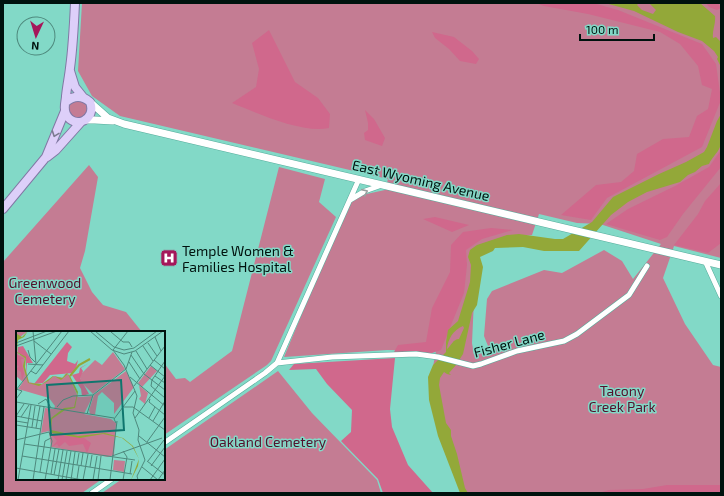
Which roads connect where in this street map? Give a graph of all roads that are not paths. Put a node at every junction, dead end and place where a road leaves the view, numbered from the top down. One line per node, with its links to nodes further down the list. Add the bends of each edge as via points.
1 (75, 3): 2 (main road)
2 (70, 70): 3 (main road, via 75,87); 4 (main road)
3 (86, 100): 4 (main road, via 74,97); 6 (main road, via 91,106 90,114); 7 (street, East Wyoming Avenue)
4 (66, 102): 5 (main road)
5 (65, 111): 6 (main road, via 68,118); 8 (main road, one-way to 8)
6 (83, 121): 7 (street, East Wyoming Avenue); 8 (main road)
7 (115, 121): 9 (street, East Wyoming Avenue)
8 (46, 157): 12 (main road)
9 (359, 179): 10 (street, East Wyoming Avenue); 11 (street)
10 (383, 185): 11 (street, one-way to 10, via 365,191); 13 (street, East Wyoming Avenue)
11 (349, 201): 17 (street)
12 (3, 209)
13 (705, 262): 14 (street, East Wyoming Avenue); 16 (street)
14 (721, 265)
15 (647, 266): 17 (street, Fisher Lane, via 629,295 578,334 564,341 516,351 481,364 473,366 416,354 332,357)
16 (721, 296)
17 (277, 363): 18 (street)
18 (165, 442)
19 (111, 480): 20 (street)
20 (92, 493)

